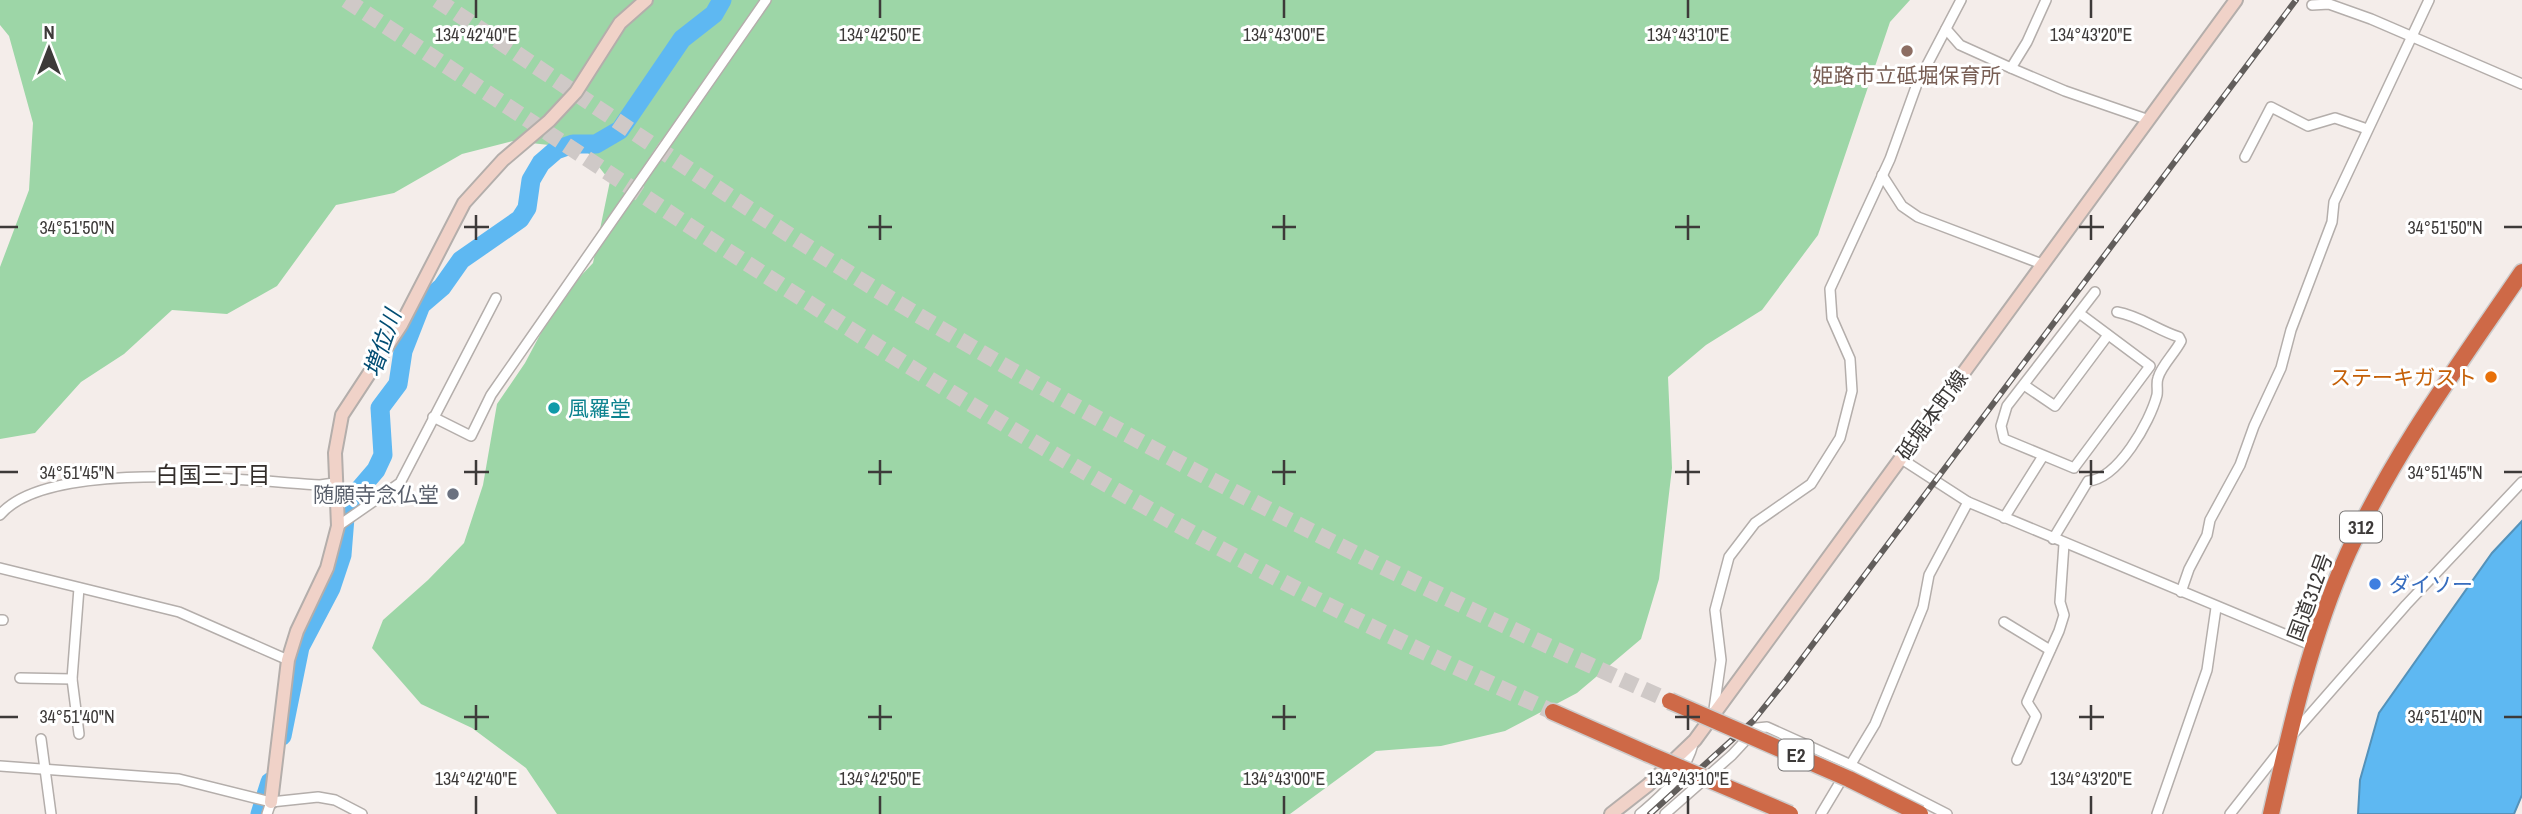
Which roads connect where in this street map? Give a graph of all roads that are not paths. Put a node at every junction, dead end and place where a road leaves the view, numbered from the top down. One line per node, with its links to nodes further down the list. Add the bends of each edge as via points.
1 (646, 0): 28 (main road, via 620,23 576,92 464,203 401,325 342,415 336,435)
2 (766, 0): 24 (street, via 491,395 471,436)
3 (1961, 0): 8 (street)
4 (2046, 0): 10 (street)
5 (2236, 0): 12 (main road, 砥堀本町線)
6 (2429, 0): 9 (street)
7 (2312, 5): 9 (street, via 2329,4)
8 (1946, 29): 10 (street, via 1960,45); 15 (street, via 1917,84)
9 (2411, 35): 11 (street); 13 (street)
10 (2011, 68): 12 (street)
11 (2522, 84)
12 (2149, 120): 16 (main road, 砥堀本町線)
13 (2367, 129): 14 (street, via 2335,118 2308,126 2270,107); 37 (street, via 2334,202 2332,222 2281,368)
14 (2245, 157)
15 (1882, 175): 16 (street, via 1902,206 1919,217); 46 (street, via 1830,289 1832,318 1850,359 1852,391 1840,438 1811,484 1755,523 1729,557 1715,610 1721,660)
16 (2042, 264): 26 (main road, 砥堀本町線)
17 (2522, 272): 40 (highway, 国道312号 / 312, via 2382,485 2348,554)
18 (2095, 292): 21 (street)
19 (496, 298): 24 (street)
20 (2118, 312): 33 (street, via 2134,315 2181,341 2158,377 2157,394 2123,459 2100,480 2088,481)
21 (2079, 313): 22 (street); 23 (street)
22 (2108, 335): 23 (street, via 2055,407); 25 (street, via 2150,366 2074,468)
23 (2024, 385): 25 (street, via 2007,406 2001,426 2004,439)
24 (433, 417): 32 (street, via 400,483)
25 (2043, 456): 31 (street)
26 (1900, 458): 29 (street); 46 (main road, 砥堀本町線)
27 (2522, 482): 50 (street)
28 (334, 483): 30 (street, via 121,477 44,490 19,500); 32 (main road)
29 (1968, 502): 31 (street); 53 (street, via 1929,575 1923,607 1875,724)
30 (0, 515)
31 (2004, 518): 33 (street)
32 (338, 526): 42 (main road, via 327,568)
33 (2053, 539): 34 (street)
34 (2064, 544): 37 (street); 41 (street, via 2060,601 2064,615)
35 (0, 568): 36 (street)
36 (79, 588): 42 (street, via 178,612); 44 (street)
37 (2181, 592): 38 (street)
38 (2216, 608): 40 (street); 66 (street, via 2207,670)
39 (2004, 622): 41 (street)
40 (2313, 646): 50 (highway, 国道312号 / 312)
41 (2050, 650): 52 (street, via 2027,702 2036,716)
42 (288, 660): 56 (main road)
43 (20, 678): 44 (street)
44 (72, 679): 48 (street)
45 (1670, 701): 64 (highway, E2, bridge)
46 (1714, 709): 51 (main road, 砥堀本町線)
47 (1553, 712): 62 (highway, bridge)
48 (79, 734)
49 (41, 739): 55 (street)
50 (2288, 739): 67 (street); 68 (highway, 国道312号 / 312)
51 (1695, 740): 59 (main road, 砥堀本町線); 60 (street, via 1684,771)
52 (2017, 760)
53 (1849, 764): 61 (street, via 1767,727 1757,728); 63 (street); 65 (street)
54 (0, 766): 55 (street)
55 (45, 768): 56 (street, via 179,779); 57 (street)
56 (269, 808): 58 (street, via 318,797)
57 (51, 814)
58 (362, 814)
59 (1611, 814)
60 (1640, 814)
61 (1665, 814)
62 (1790, 814)
63 (1821, 814)
64 (1920, 814)
65 (1947, 814)
66 (2157, 814)
67 (2230, 814)
68 (2272, 814)

